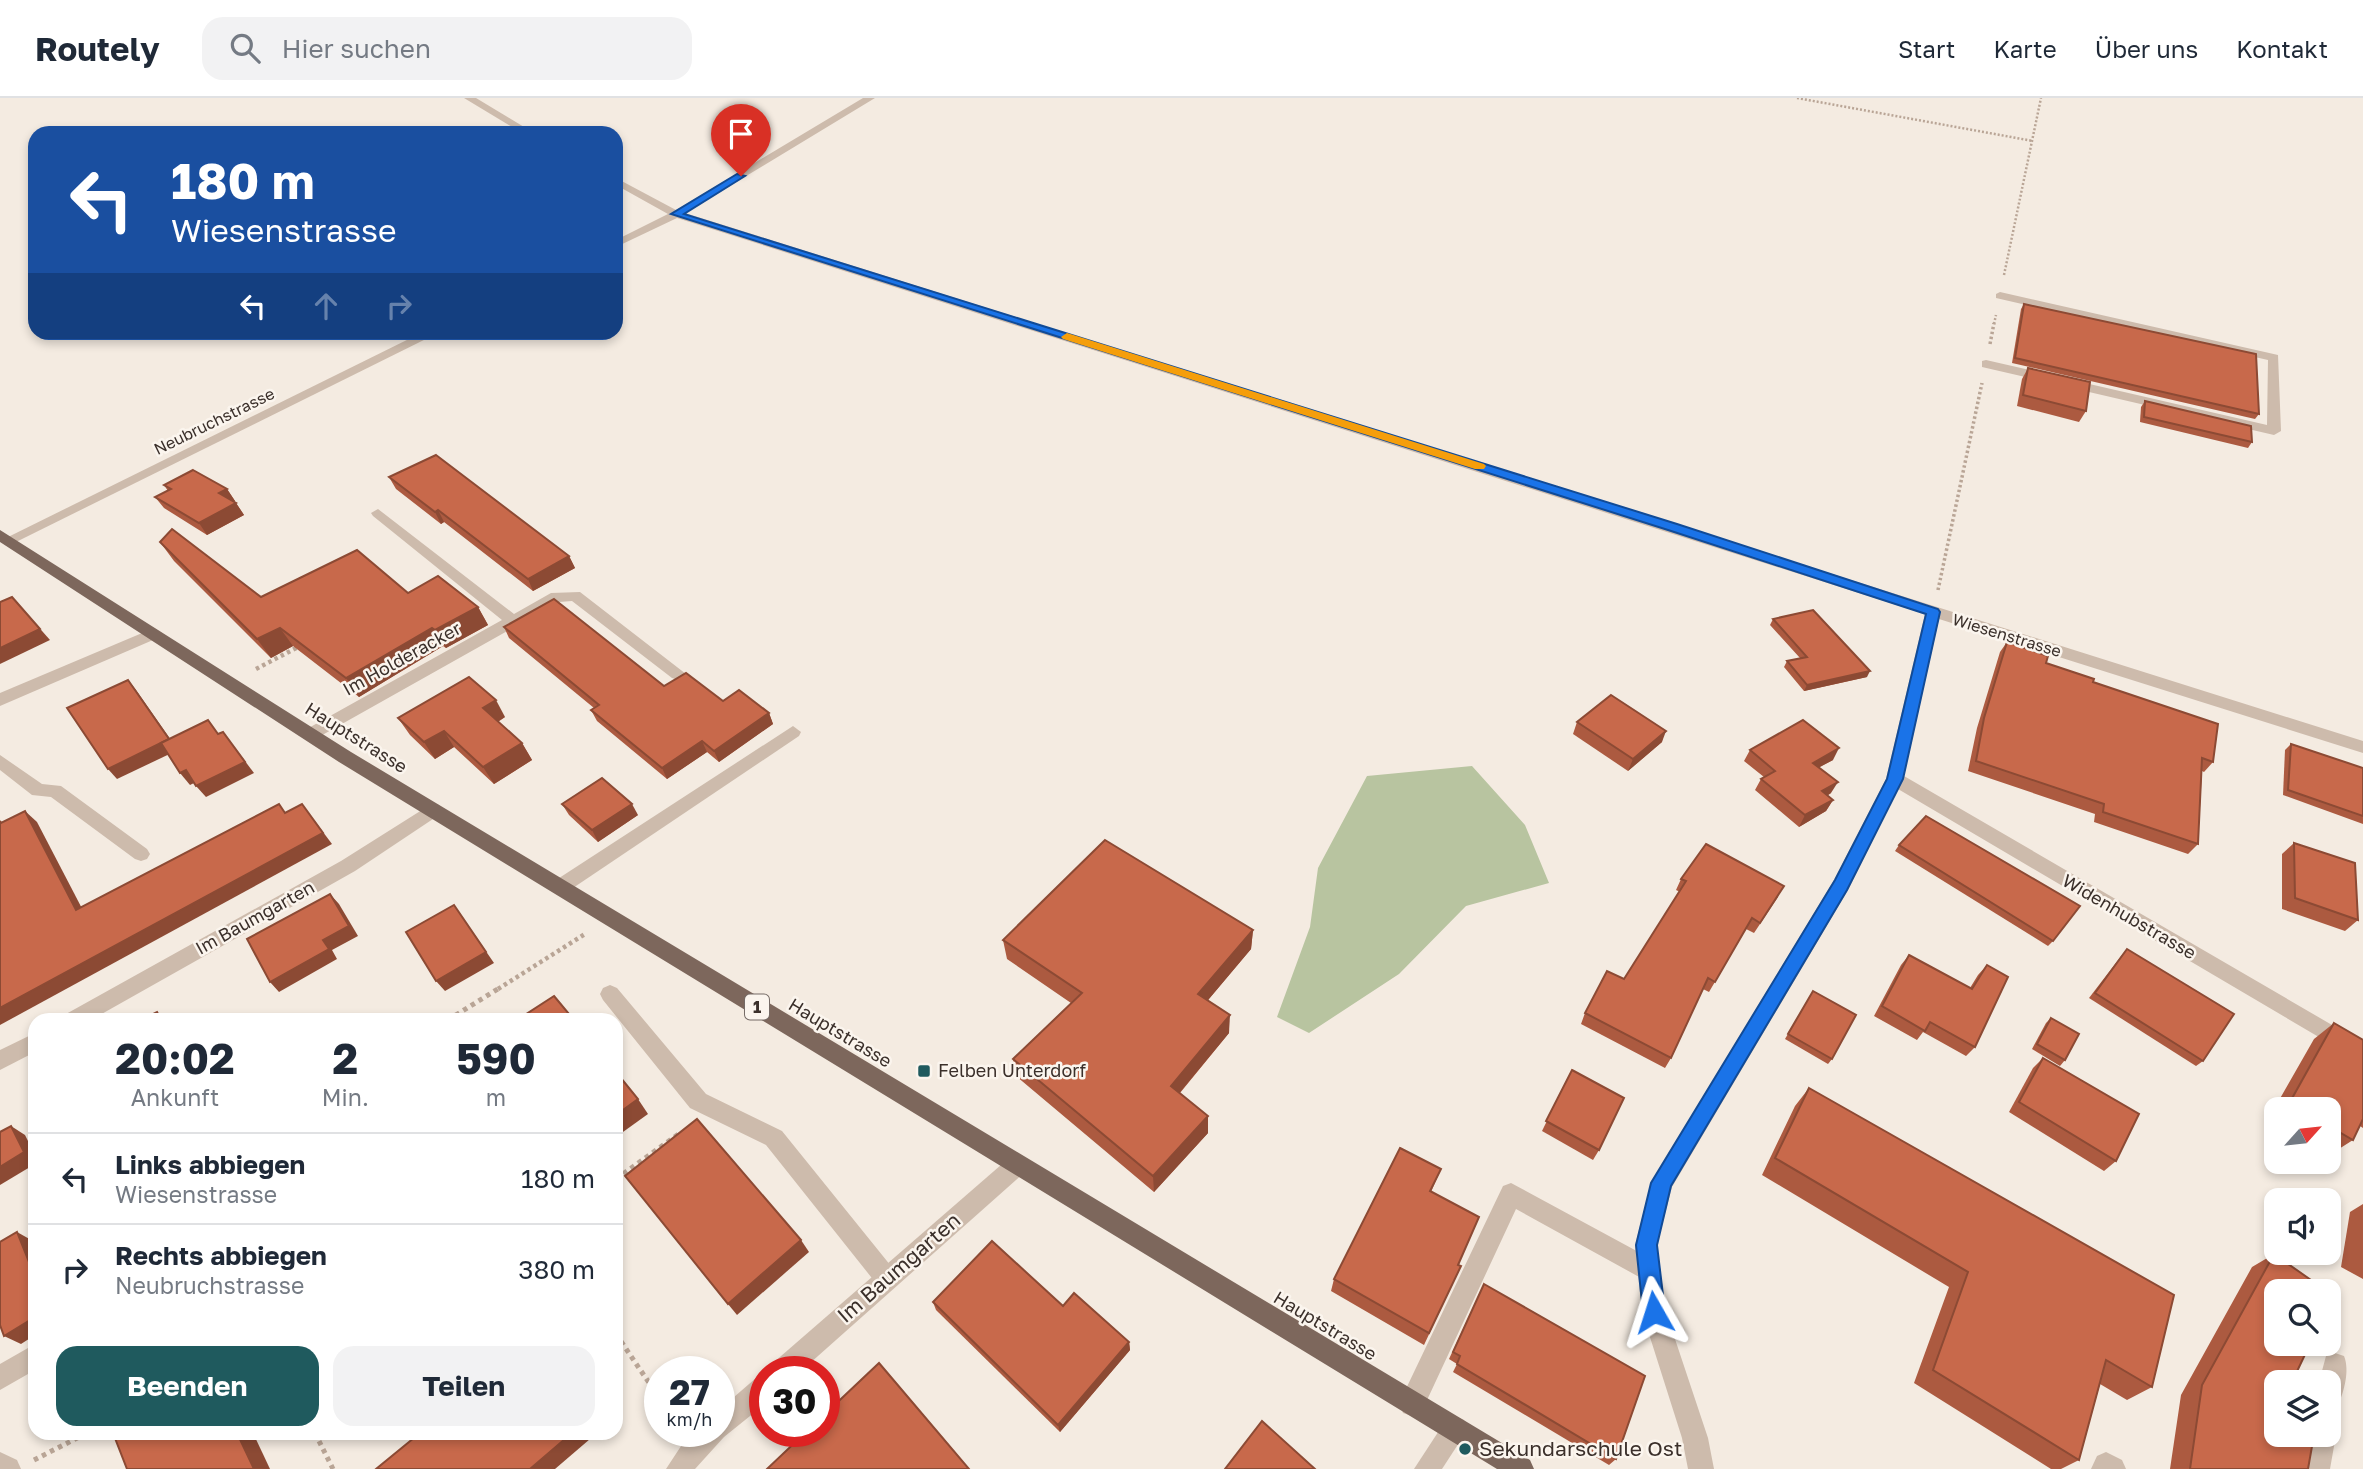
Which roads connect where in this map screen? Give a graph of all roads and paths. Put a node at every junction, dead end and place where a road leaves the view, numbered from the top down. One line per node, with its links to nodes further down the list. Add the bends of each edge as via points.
1 (469, 98): 4 (street)
2 (870, 98): 7 (street)
3 (1797, 98): 5 (path)
4 (517, 126)
5 (2033, 141)
6 (623, 185): 7 (street, Wiesenstrasse)
7 (676, 214): 8 (street); 14 (street, Wiesenstrasse)
8 (623, 240)
9 (2000, 296): 11 (street, via 2274,358 2274,431)
10 (417, 340): 13 (street, Neubruchstrasse)
11 (1986, 364)
12 (378, 513): 15 (street)
13 (4, 538): 16 (main road, Hauptstrasse / 1)
14 (1933, 612): 23 (street, Wiesenstrasse); 25 (street)
15 (513, 621): 19 (street, Im Holderacker, via 556,597 575,596); 22 (street, Im Holderacker)
16 (154, 633): 20 (street); 22 (main road, Hauptstrasse / 1)
17 (302, 645): 18 (path)
18 (256, 668)
19 (678, 674)
20 (0, 700)
21 (793, 732): 28 (street)
22 (311, 734): 26 (main road, Hauptstrasse / 1)
23 (2363, 747)
24 (0, 761): 27 (street, via 38,790 55,791)
25 (1895, 779): 34 (street, Widenhubstrasse); 39 (street, via 1841,885 1662,1183 1646,1245)
26 (433, 810): 28 (main road, Hauptstrasse / 1); 31 (street, Im Baumgarten, via 348,866)
27 (141, 854)
28 (559, 887): 37 (main road, Hauptstrasse / 1)
29 (585, 934): 32 (path)
30 (610, 994): 36 (street, via 698,1101)
31 (86, 1013)
32 (459, 1013)
33 (28, 1046): 35 (street)
34 (2363, 1054)
35 (0, 1061)
36 (712, 1110): 38 (path); 40 (street, via 774,1138)
37 (1017, 1165): 40 (street, Im Baumgarten); 49 (main road, Hauptstrasse / 1)
38 (623, 1174)
39 (1649, 1270): 49 (street, via 1511,1194); 62 (street, via 1654,1312 1695,1438)
40 (887, 1279): 42 (street, Im Baumgarten)
41 (623, 1344): 46 (path)
42 (800, 1356)
43 (28, 1360): 47 (street)
44 (2334, 1364): 45 (street)
45 (2333, 1370)
46 (644, 1375)
47 (0, 1378)
48 (749, 1401): 50 (street)
49 (1412, 1404): 51 (main road, Hauptstrasse / 1)
50 (735, 1413)
51 (1455, 1429): 60 (street); 61 (main road, Hauptstrasse / 1)
52 (72, 1440): 57 (path)
53 (318, 1440): 58 (path)
54 (696, 1447): 59 (street)
55 (2321, 1447): 65 (street)
56 (0, 1465): 57 (street)
57 (17, 1466)
58 (333, 1469)
59 (679, 1469)
60 (1427, 1469)
61 (1521, 1469)
62 (1700, 1469)
63 (2104, 1469): 64 (street, via 2106,1465)
64 (2113, 1469)
65 (2317, 1469)

